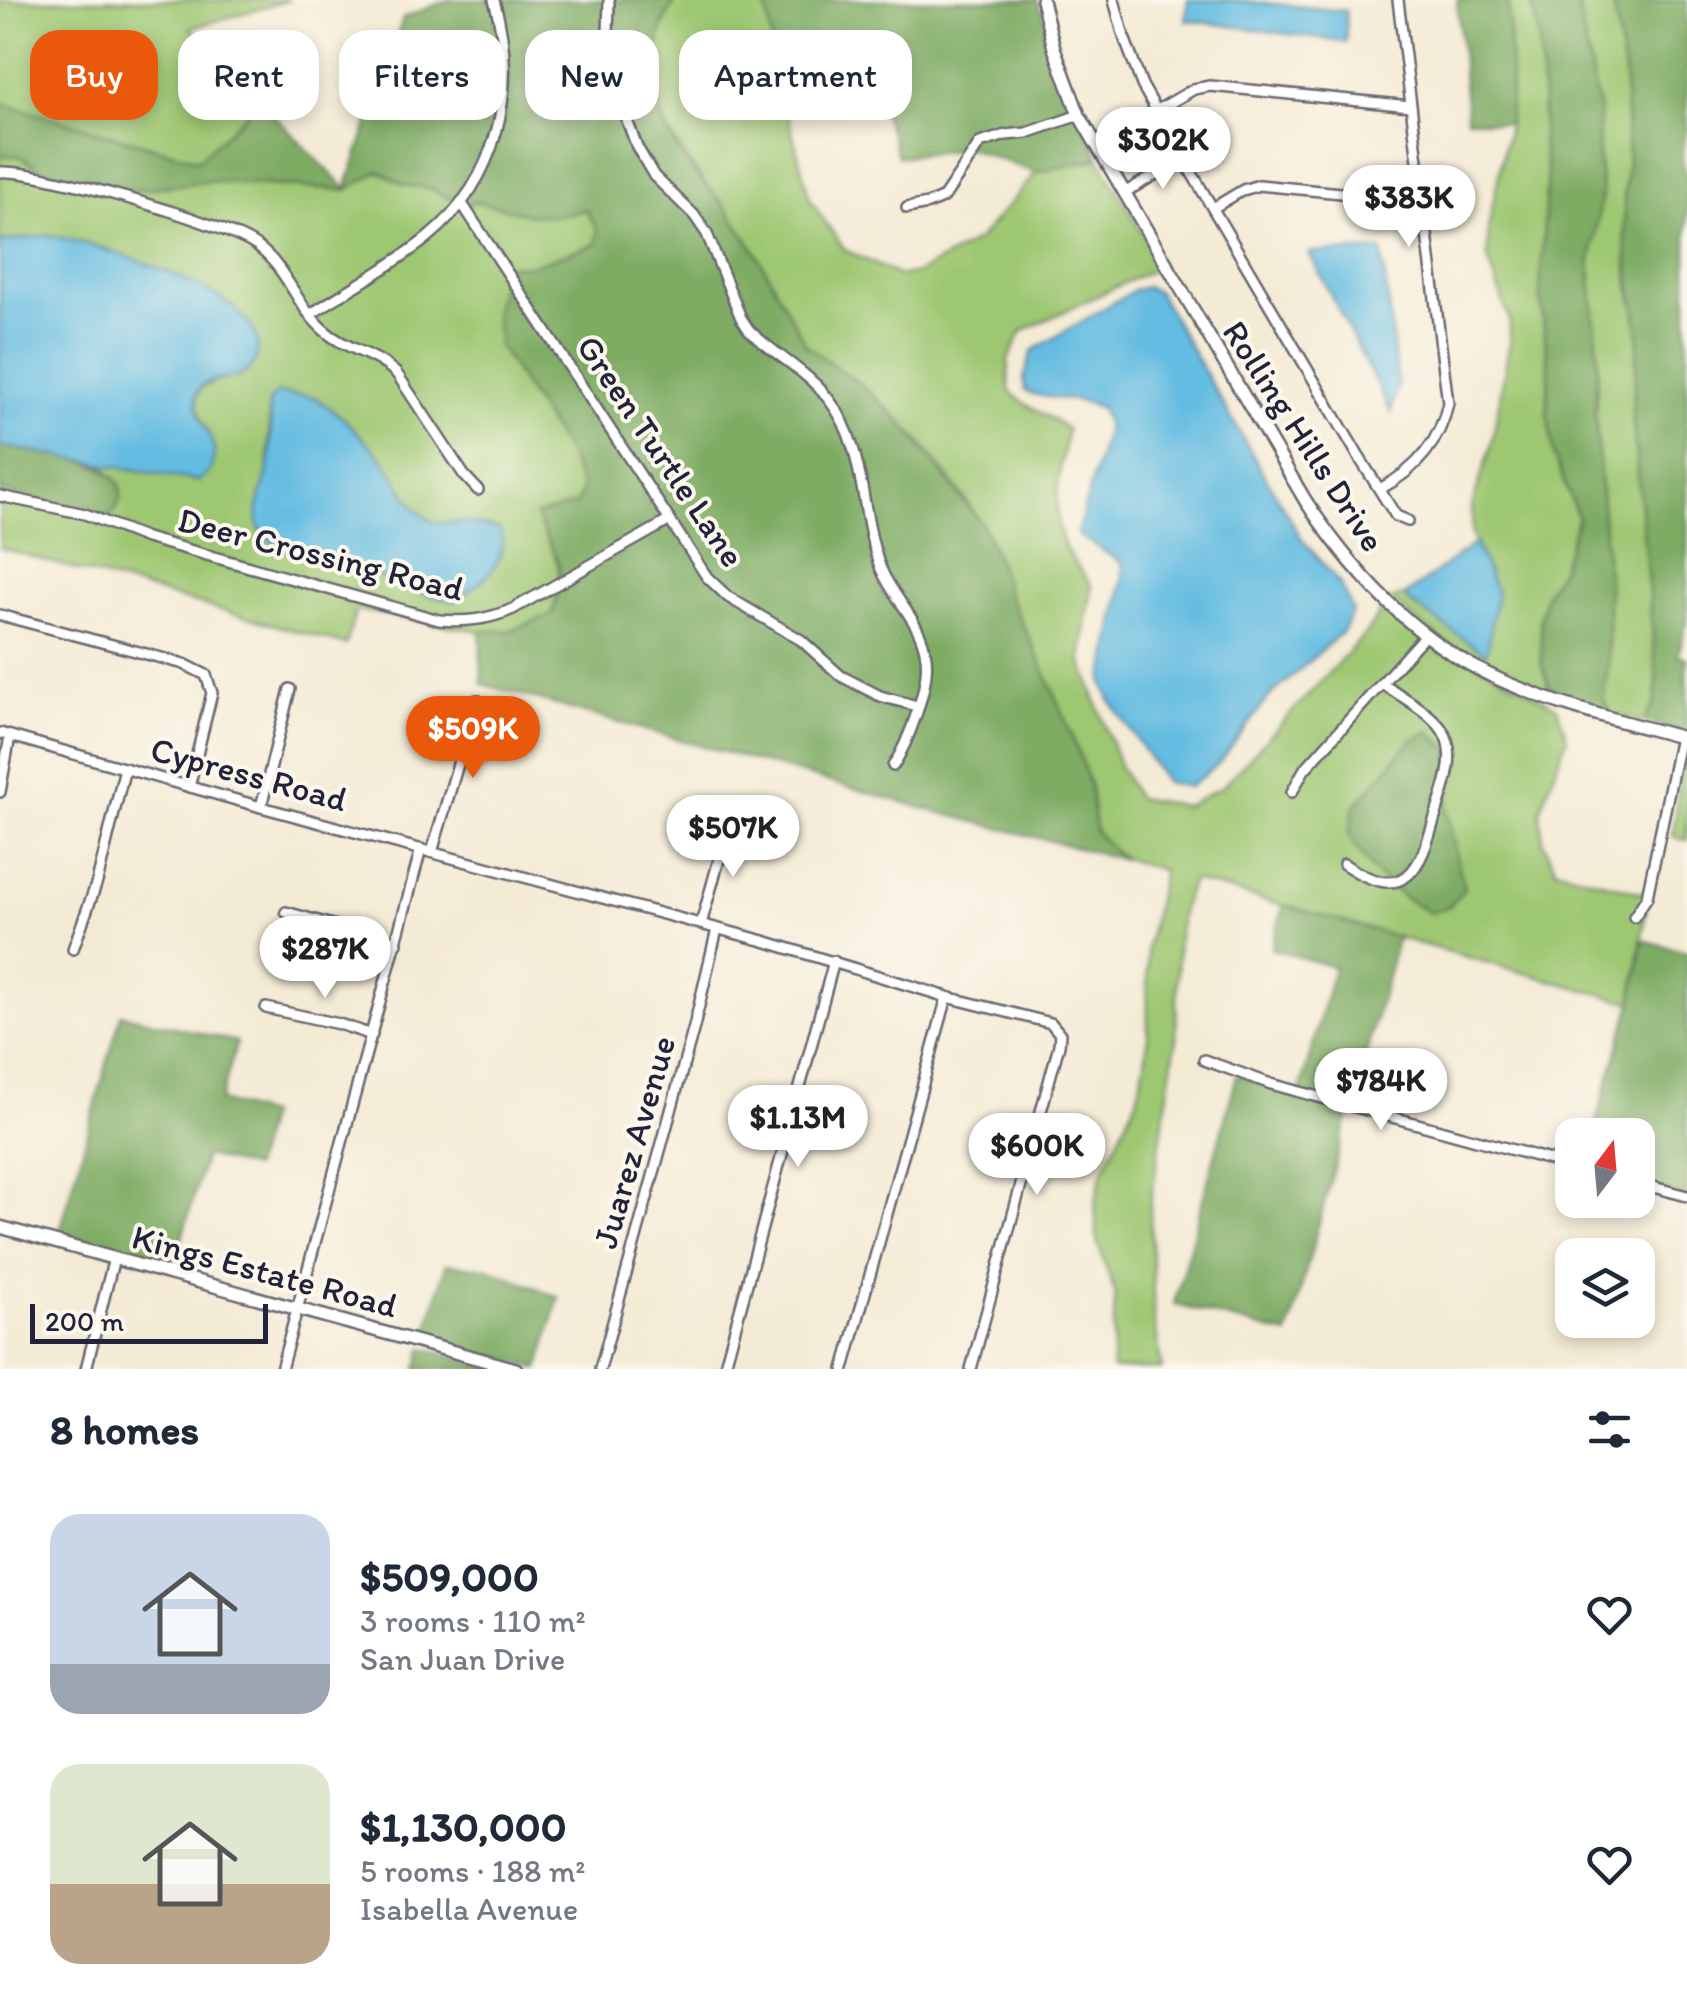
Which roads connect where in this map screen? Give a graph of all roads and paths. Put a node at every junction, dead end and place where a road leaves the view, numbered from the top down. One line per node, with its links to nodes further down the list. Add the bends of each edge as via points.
1 (494, 0): 13 (street, via 504,45 504,98 492,149)
2 (609, 0): 27 (street, via 607,67 646,164 707,234 749,330 829,398 843,420 880,565 927,659)
3 (1042, 0): 8 (street, Rolling Hills Drive)
4 (1114, 0): 7 (street)
5 (1398, 0): 6 (street)
6 (1410, 106): 7 (street, via 1210,86); 12 (street)
7 (1156, 110): 9 (street)
8 (1079, 115): 11 (street, Rolling Hills Drive); 14 (street, via 980,144 944,197)
9 (1183, 158): 11 (street); 15 (street)
10 (0, 172): 16 (street, via 32,173 235,233 277,264)
11 (1124, 192): 23 (street, Rolling Hills Drive, via 1331,540 1380,596)
12 (1422, 201): 15 (street, via 1259,186); 17 (street, via 1448,403 1420,462)
13 (461, 202): 16 (street, via 428,237); 20 (street, Green Turtle Lane)
14 (907, 208)
15 (1212, 208): 17 (street)
16 (311, 314): 18 (street, via 332,337 397,374)
17 (1380, 489): 21 (street, via 1396,516)
18 (478, 490)
19 (0, 496): 20 (street, Deer Crossing Road, via 464,622 513,609)
20 (670, 520): 27 (street, Green Turtle Lane, via 728,597 792,634 842,676)
21 (1408, 522)
22 (0, 614): 32 (street, via 206,674 212,693)
23 (1426, 634): 24 (street); 29 (street, Rolling Hills Drive, via 1500,680)
24 (1382, 684): 34 (street); 38 (street, via 1442,731 1449,745 1446,783 1412,874 1392,882)
25 (290, 690): 35 (street)
26 (477, 700): 37 (street)
27 (917, 706): 30 (street)
28 (5, 735): 31 (street, Cypress Road); 33 (street)
29 (1684, 738): 40 (street, Rolling Hills Drive, via 1647,897)
30 (893, 766)
31 (125, 768): 32 (street, Cypress Road); 44 (street)
32 (190, 788): 35 (street, Cypress Road)
33 (0, 792)
34 (1292, 792)
35 (260, 807): 37 (street, Cypress Road)
36 (729, 824): 41 (street)
37 (426, 850): 41 (street, Cypress Road); 43 (street)
38 (1344, 864)
39 (286, 912): 43 (street)
40 (1634, 917)
41 (701, 924): 42 (street, Cypress Road)
42 (717, 929): 45 (street, Cypress Road); 59 (street, Juarez Avenue)
43 (397, 943): 48 (street)
44 (73, 949)
45 (834, 961): 46 (street, Cypress Road); 60 (street)
46 (946, 997): 61 (street); 62 (street, Cypress Road, via 1046,1021 1058,1030 1060,1045)
47 (266, 1008): 48 (street)
48 (372, 1035): 55 (street)
49 (1204, 1060): 50 (street)
50 (1555, 1161)
51 (1655, 1188): 52 (street)
52 (1687, 1196)
53 (0, 1227): 54 (street, Kings Estate Road)
54 (114, 1258): 55 (street, Kings Estate Road); 56 (street)
55 (297, 1309): 57 (street); 58 (street, Kings Estate Road)
56 (86, 1369)
57 (281, 1369)
58 (516, 1369)
59 (600, 1369)
60 (724, 1369)
61 (844, 1369)
62 (970, 1369)

